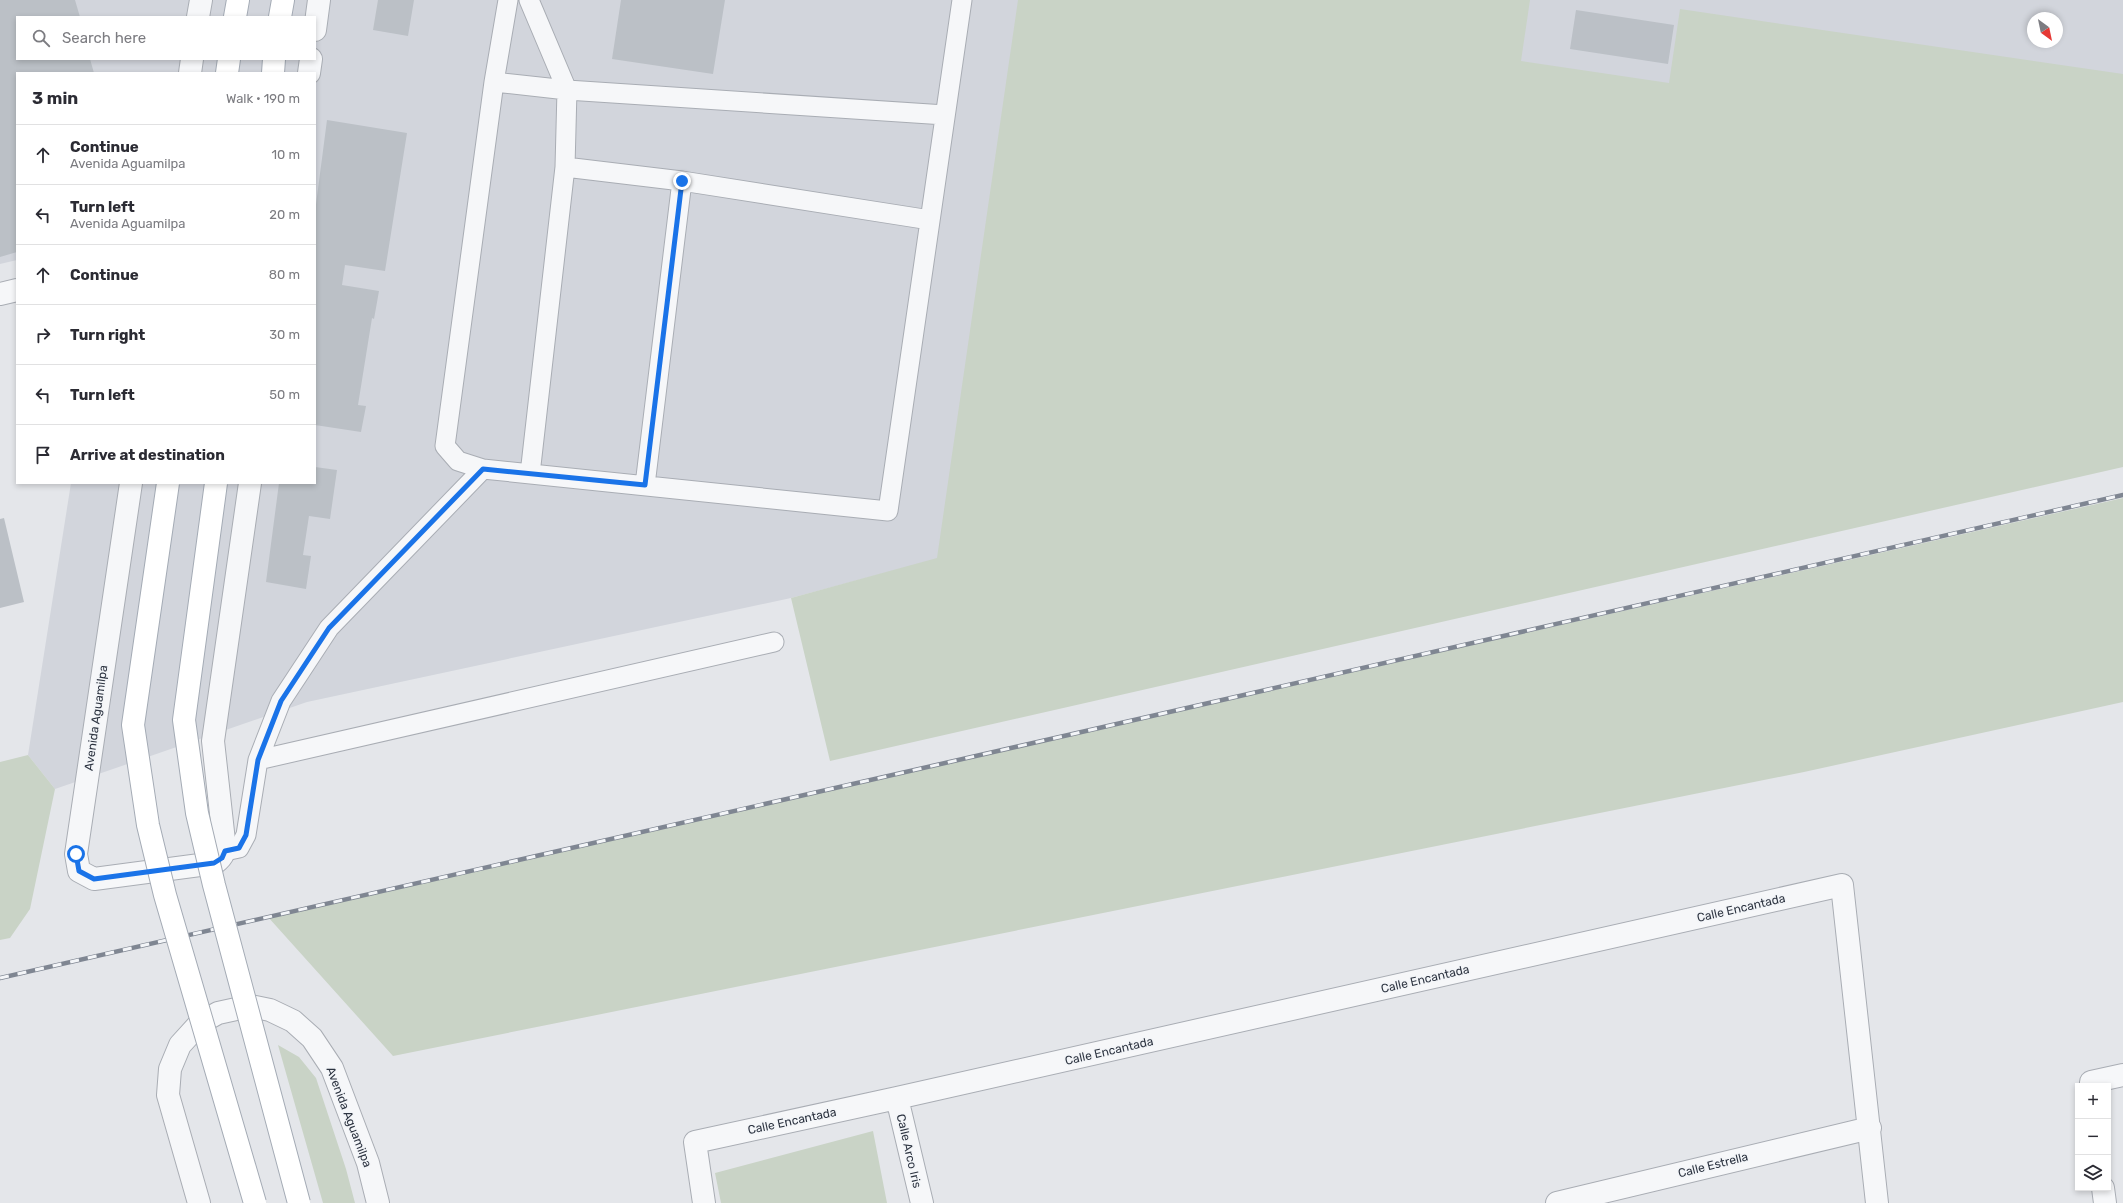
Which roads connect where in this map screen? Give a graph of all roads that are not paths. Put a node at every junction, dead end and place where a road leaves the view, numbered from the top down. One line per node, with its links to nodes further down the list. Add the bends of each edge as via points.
1 (201, 0): 8 (street)
2 (238, 0): 9 (main road)
3 (282, 0): 10 (main road)
4 (319, 0): 11 (street)
5 (508, 0): 20 (lane)
6 (529, 0): 21 (lane)
7 (962, 0): 22 (lane)
8 (198, 16)
9 (235, 16)
10 (280, 16)
11 (316, 22)
12 (192, 60): 16 (street)
13 (229, 60): 17 (main road)
14 (274, 60): 18 (main road)
15 (311, 60): 19 (street)
16 (190, 72)
17 (227, 72)
18 (272, 72)
19 (309, 72)
20 (494, 82): 21 (lane); 28 (lane, via 445,446 458,461)
21 (566, 90): 22 (lane); 23 (lane)
22 (945, 115): 25 (lane)
23 (565, 167): 24 (lane); 29 (lane)
24 (682, 181): 25 (lane); 34 (lane)
25 (930, 220): 34 (lane, via 888,511)
26 (16, 290): 27 (street)
27 (0, 294)
28 (483, 469): 29 (lane); 36 (lane, via 329,628 281,701)
29 (530, 474): 34 (lane)
30 (131, 484): 37 (street, Avenida Aguamilpa, via 77,846 79,871 94,879 214,863 222,858)
31 (168, 484): 44 (main road, bridge, via 133,725 148,824 165,895)
32 (216, 484): 45 (main road, bridge, via 184,720 197,813 214,885)
33 (250, 484): 37 (street, via 213,741)
34 (645, 485)
35 (774, 642): 36 (lane)
36 (258, 760): 37 (lane, via 246,835 239,848)
37 (225, 851)
38 (2123, 1075): 39 (street)
39 (2095, 1083)
40 (897, 1098): 41 (street, Calle Encantada, via 1842,885); 47 (street, Calle Encantada, via 695,1142); 48 (street, Calle Arco Iris)
41 (1870, 1128): 49 (street, Calle Estrella); 50 (street, Calle Encantada)
42 (2104, 1191): 51 (street)
43 (199, 1203): 46 (street, Avenida Aguamilpa, via 168,1095 170,1069 180,1045 200,1023 218,1013 250,1006 270,1010 293,1021 312,1038 332,1068 368,1164)
44 (255, 1203)
45 (299, 1203)
46 (378, 1203)
47 (704, 1203)
48 (922, 1203)
49 (1557, 1203)
50 (1877, 1203)
51 (2105, 1203)

